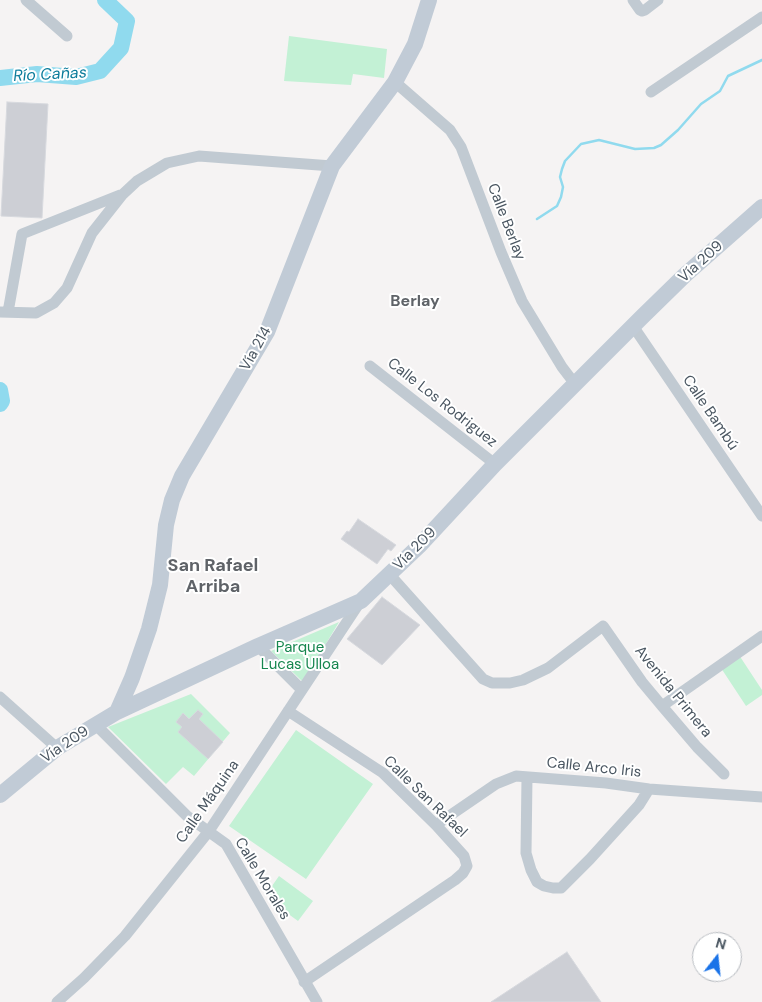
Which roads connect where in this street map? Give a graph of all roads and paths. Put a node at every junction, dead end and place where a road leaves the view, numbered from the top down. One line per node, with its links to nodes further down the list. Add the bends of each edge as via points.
1 (26, 0): 6 (street)
2 (429, 0): 7 (main road, Vía 214, via 415,44)
3 (633, 0): 4 (street, via 642,11)
4 (658, 0)
5 (762, 17): 8 (street)
6 (67, 36)
7 (395, 82): 9 (main road, Vía 214); 15 (street, Calle Berlay, via 450,130 461,148 522,302)
8 (651, 92)
9 (332, 166): 10 (street, via 200,156 167,163 137,181); 22 (main road, Vía 214, via 267,332 182,476 172,500 160,585)
10 (122, 195): 12 (street, via 92,233 67,288 54,303 36,313); 12 (street, via 22,234)
11 (762, 207): 13 (main road, Vía 209)
12 (4, 312)
13 (633, 326): 15 (main road, Vía 209); 17 (street, Calle Bambú)
14 (370, 366): 16 (street, Calle Los Rodriguez)
15 (576, 384): 16 (main road, Vía 209)
16 (495, 464): 18 (main road, Vía 209)
17 (762, 516)
18 (390, 575): 19 (main road, Vía 209); 26 (street, Avenida Primera, via 483,679 505,684 523,680 548,668 603,626)
19 (361, 601): 21 (main road, Vía 209); 23 (street, Calle Máquina)
20 (762, 636): 26 (street)
21 (258, 646): 23 (street); 24 (main road, Vía 209)
22 (132, 678): 24 (main road, via 145,691); 27 (main road, Vía 214)
23 (302, 690): 28 (street, Calle Máquina)
24 (156, 694): 27 (main road, Vía 209)
25 (0, 698): 30 (street)
26 (662, 706): 31 (street, Avenida Primera)
27 (117, 712): 29 (main road, Vía 209)
28 (288, 712): 36 (street, Calle San Rafael, via 383,773); 37 (street, Calle Máquina)
29 (96, 725): 30 (main road, Vía 209); 37 (street, Calle Morales, via 186,816)
30 (57, 748): 34 (main road, Vía 209)
31 (724, 774)
32 (527, 777): 33 (street, Calle Arco Iris); 33 (street, via 526,854 537,882 553,888 562,888 590,860 639,805); 36 (street, Calle Arco Iris, via 516,776 496,784)
33 (649, 789): 35 (street, Calle Arco Iris)
34 (0, 795)
35 (762, 797)
36 (436, 824): 38 (street, Calle San Rafael, via 466,861 463,873)
37 (209, 831): 38 (street, Calle Morales, via 226,844); 39 (street, Calle Máquina, via 125,936)
38 (304, 982): 40 (street, Calle Morales)
39 (57, 1002)
40 (317, 1002)

